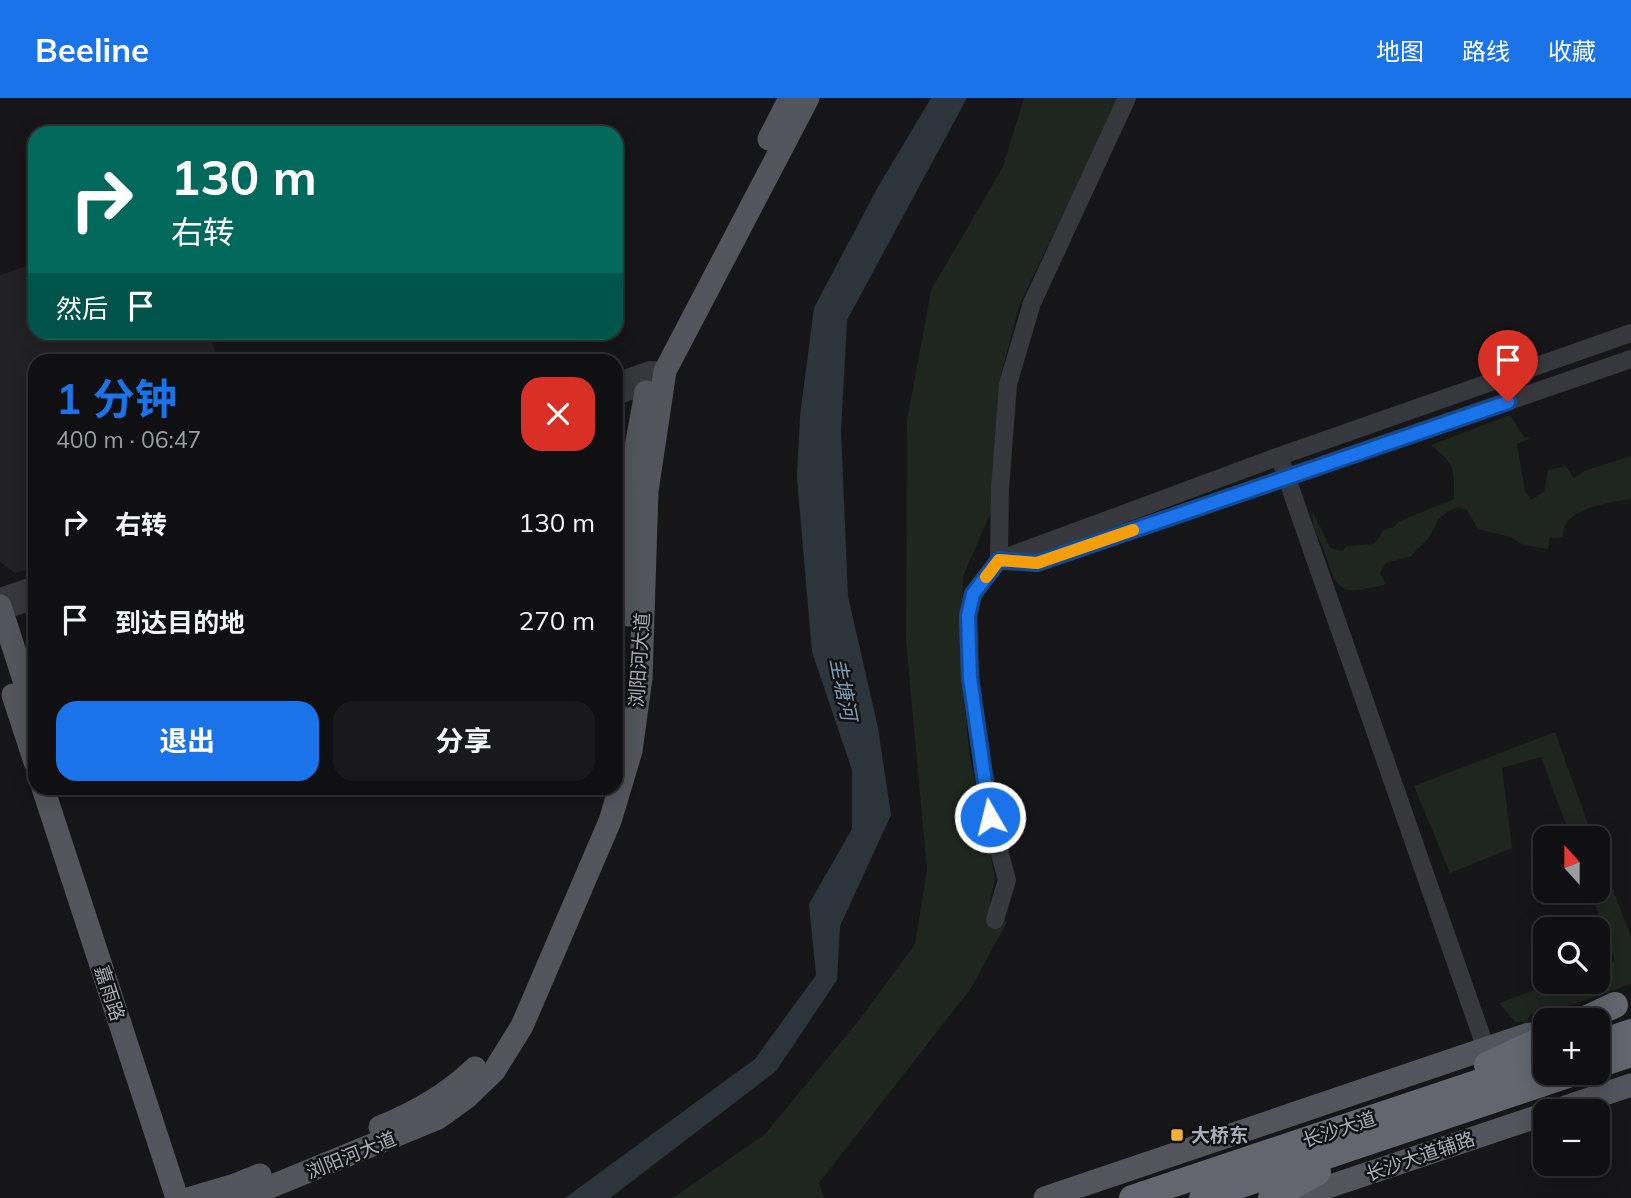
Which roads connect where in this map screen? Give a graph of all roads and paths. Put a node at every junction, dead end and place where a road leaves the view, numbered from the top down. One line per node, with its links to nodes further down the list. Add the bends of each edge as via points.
1 (790, 98): 6 (main road, 浏阳河大道, via 664,348)
2 (808, 98): 6 (main road, 浏阳河大道)
3 (1128, 98): 11 (street, via 1032,303 1008,384)
4 (1631, 333): 9 (street)
5 (1631, 359): 10 (street)
6 (656, 379): 7 (street); 8 (street); 17 (main road, 浏阳河大道, via 627,496 629,683); 19 (main road, 浏阳河大道, via 641,678)
7 (623, 381)
8 (623, 393)
9 (1280, 456): 10 (street); 11 (street)
10 (1286, 478): 11 (street, via 1037,563); 29 (street)
11 (999, 560): 24 (street, via 973,594 968,616 970,678 990,817 1007,880)
12 (28, 589): 14 (street)
13 (28, 601): 14 (street)
14 (0, 607): 16 (main road)
15 (0, 657): 18 (main road)
16 (28, 693)
17 (623, 713)
18 (28, 741)
19 (623, 778)
20 (45, 795): 38 (main road, 嘉雨路)
21 (60, 795): 39 (main road, 嘉雨路)
22 (603, 795): 39 (main road, 浏阳河大道, via 587,843 510,1018 482,1061 458,1084 396,1121)
23 (618, 795): 40 (main road, 浏阳河大道, via 522,1026 494,1071 438,1118)
24 (995, 920)
25 (1631, 1032): 27 (highway)
26 (1533, 1033): 29 (main road)
27 (1610, 1039)
28 (1533, 1044): 37 (highway)
29 (1486, 1049): 41 (main road)
30 (1631, 1054): 31 (highway)
31 (1610, 1061)
32 (1533, 1065): 37 (highway, 长沙大道)
33 (1533, 1084): 37 (highway, 长沙大道)
34 (1631, 1085): 35 (main road)
35 (1590, 1099)
36 (1533, 1118): 45 (main road, 长沙大道辅路)
37 (1374, 1129): 42 (highway, 长沙大道); 43 (highway, 长沙大道); 44 (highway)
38 (177, 1198)
39 (191, 1198)
40 (243, 1198)
41 (1045, 1198)
42 (1132, 1198)
43 (1202, 1198)
44 (1271, 1198)
45 (1295, 1198)

